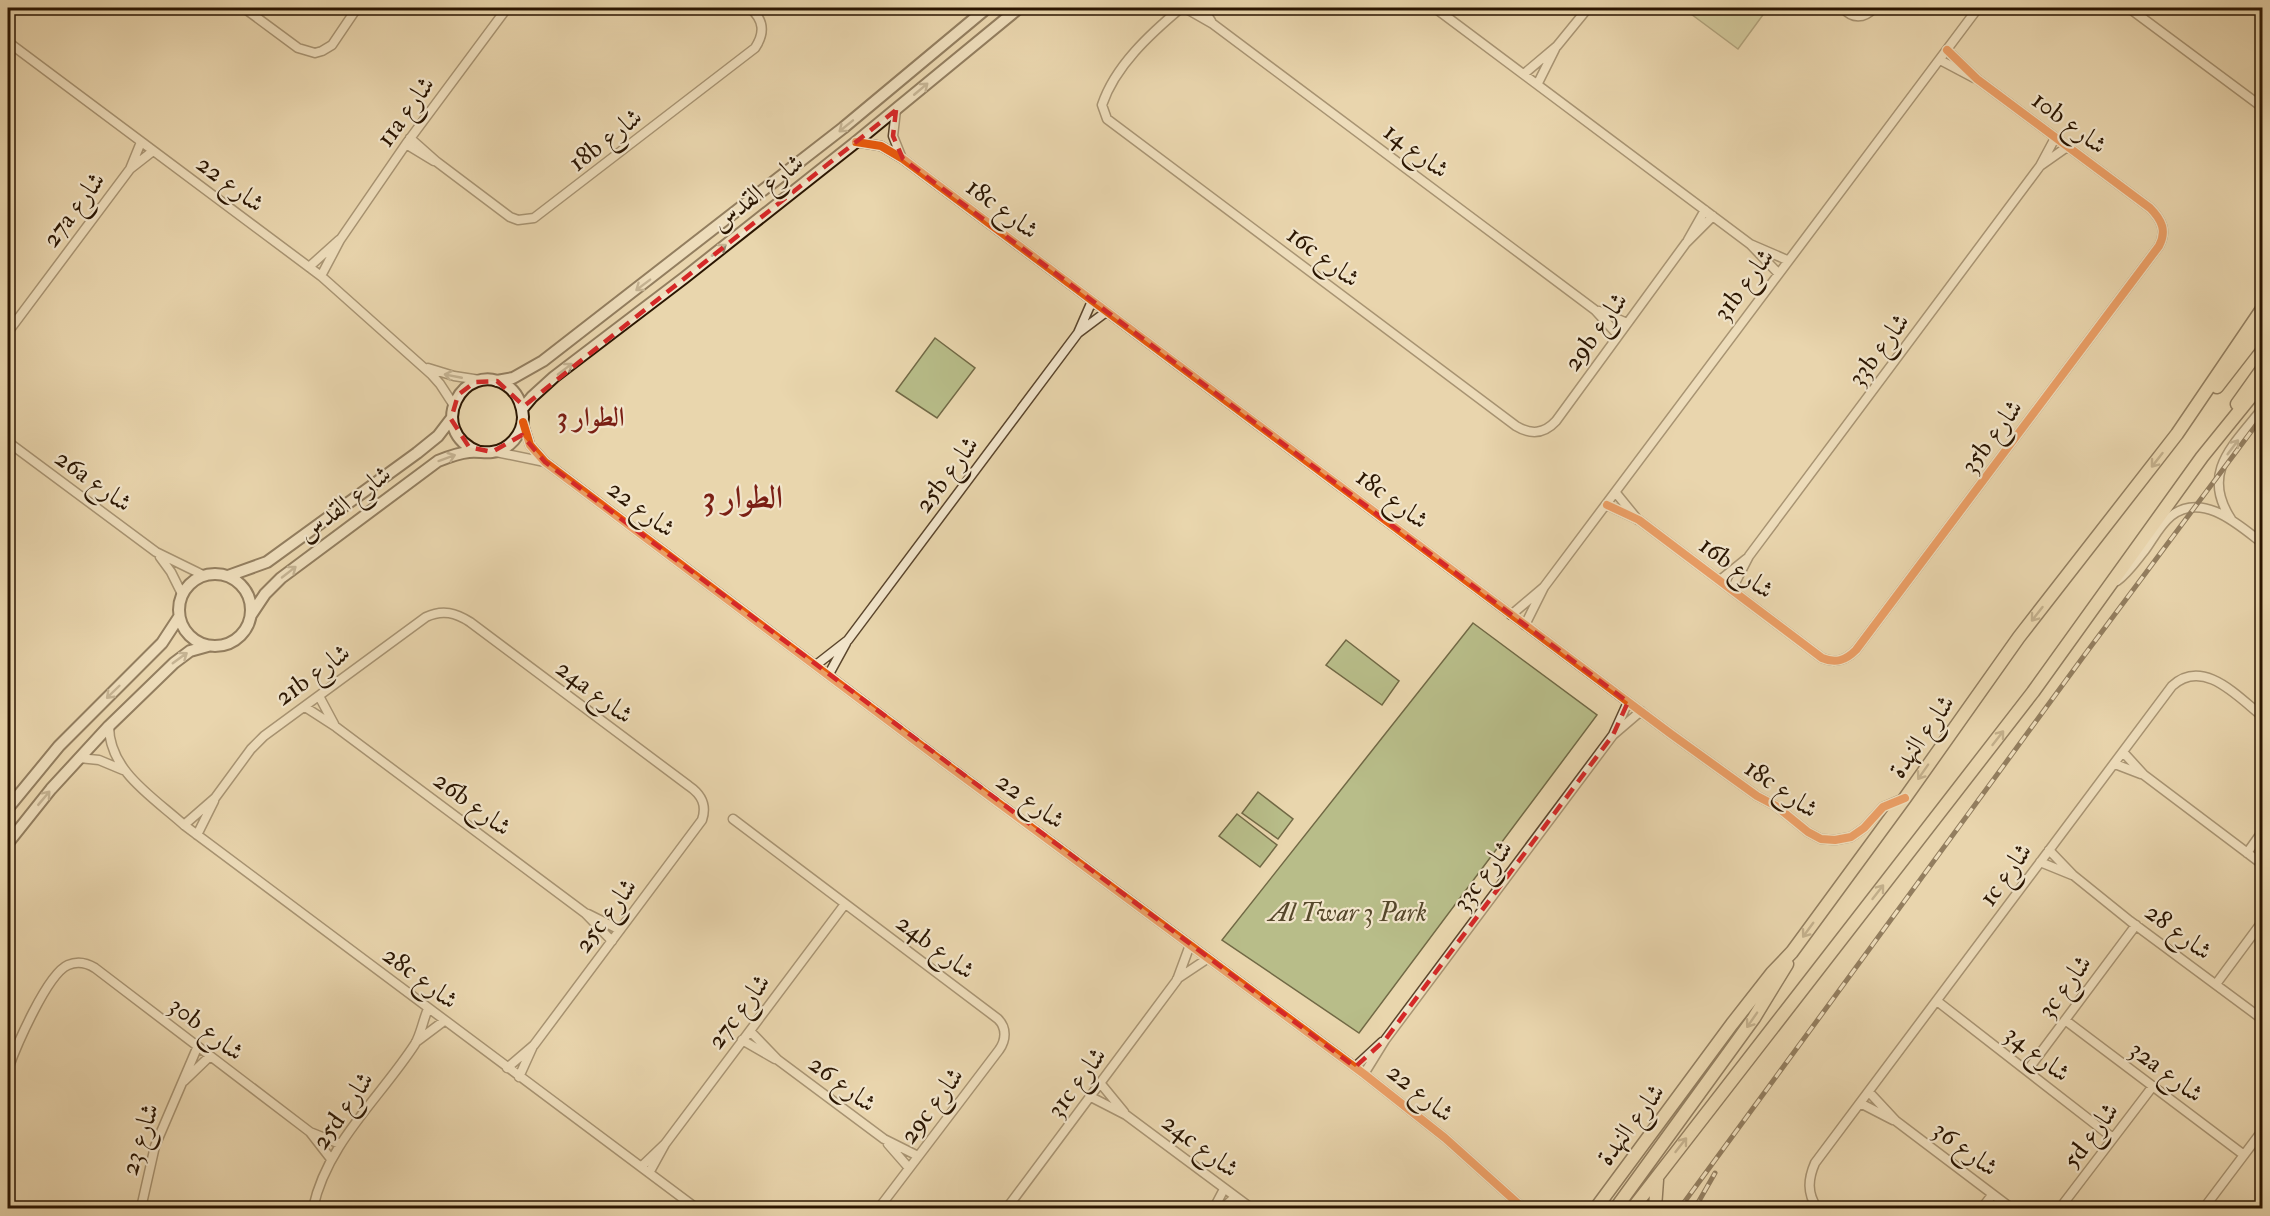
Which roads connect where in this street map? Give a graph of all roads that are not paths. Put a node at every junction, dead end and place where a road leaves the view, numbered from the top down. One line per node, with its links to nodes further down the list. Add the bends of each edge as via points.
1 (244, 8): 2 (street, via 298,48 315,52 332,45)
2 (357, 8)
3 (506, 8): 26 (street, 11a شارع)
4 (750, 8): 26 (street, 18b شارع, via 761,23 762,32 755,48 534,218 510,217)
5 (985, 8): 55 (main road, شارع القدس, one-way to 55, via 843,128 552,354 529,371)
6 (1018, 8): 24 (main road, شارع القدس, one-way to 6)
7 (1183, 8): 15 (street, شارع 14); 62 (street, 16c شارع, via 1153,32 1128,60 1110,85 1102,105 1104,115 1516,426)
8 (1202, 8): 15 (street, شارع 14)
9 (1435, 8): 20 (street)
10 (1588, 8): 17 (street)
11 (1843, 8): 12 (street, via 1860,16)
12 (1874, 8)
13 (1978, 8): 18 (street, 31b شارع)
14 (2129, 8): 23 (street)
15 (1213, 24): 46 (street, شارع 14)
16 (8, 42): 27 (street, شارع 22)
17 (1557, 46): 20 (street); 22 (street)
18 (1947, 50): 19 (street, 31b شارع); 21 (street, 10b شارع)
19 (1940, 60): 21 (street, 10b شارع); 40 (street, 31b شارع)
20 (1525, 73): 22 (street)
21 (1977, 79): 25 (street, 10b شارع)
22 (1538, 83): 34 (street)
23 (2261, 103)
24 (896, 110): 28 (main road, شارع القدس); 31 (street, via 893,136)
25 (2055, 138): 29 (street, 10b شارع); 32 (street, 33b شارع)
26 (408, 141): 37 (street, 11a شارع)
27 (141, 142): 30 (street, شارع 22); 33 (street, 27a شارع)
28 (856, 142): 31 (street, 18c شارع, via 880,146); 58 (main road, شارع القدس, one-way to 28, via 554,376)
29 (2067, 147): 32 (street, 33b شارع); 36 (street, 10b شارع, via 2143,202)
30 (153, 151): 33 (street, 27a شارع); 41 (street, شارع 22)
31 (903, 159): 44 (street, 18c شارع)
32 (2040, 166): 75 (street, 33b شارع)
33 (130, 169): 50 (street, 27a شارع)
34 (1705, 210): 35 (street); 38 (street, 29b شارع)
35 (1713, 216): 38 (street, 29b شارع); 39 (street)
36 (2164, 230): 90 (street, 35b شارع, via 2159,246 1857,650)
37 (340, 240): 41 (street, 11a شارع); 43 (street, 11a شارع)
38 (1686, 243): 48 (street, 29b شارع)
39 (1749, 244): 40 (street); 42 (street)
40 (1787, 260): 42 (street, 31b شارع)
41 (309, 267): 43 (street, شارع 22)
42 (1778, 273): 69 (street, 31b شارع)
43 (321, 276): 53 (street, شارع 22)
44 (1092, 302): 47 (street, 18c شارع); 51 (street, 25b شارع)
45 (2262, 309): 63 (main road, شارع النهدة)
46 (1595, 310): 48 (street, شارع 14); 52 (street, شارع 14)
47 (1106, 312): 51 (street, 25b شارع); 85 (street, 18c شارع)
48 (1627, 323): 52 (street, 29b شارع)
49 (2262, 329): 63 (main road, شارع النهدة)
50 (8, 332)
51 (1078, 333): 88 (street, 25b شارع)
52 (1618, 335): 62 (street, 29b شارع, via 1551,426)
53 (422, 366): 55 (street, شارع 22, one-way to 53); 57 (street, شارع 22)
54 (2262, 369): 67 (main road, شارع النهدة)
55 (491, 381): 57 (main road, via 466,387); 58 (main road, via 513,392)
56 (2262, 383): 67 (main road, شارع النهدة)
57 (453, 404): 60 (main road)
58 (522, 409): 61 (main road)
59 (2262, 409): 71 (street, one-way to 59, via 2220,499 2218,475 2228,453)
60 (451, 419): 65 (main road, via 460,440); 77 (main road, شارع القدس, via 429,444 282,552 258,566)
61 (523, 422): 66 (main road, via 512,442); 68 (street, شارع 22, via 530,445)
62 (1531, 432)
63 (2176, 434): 107 (main road, شارع النهدة, one-way to 107, via 2019,637)
64 (8, 442): 74 (street, 26a شارع)
65 (479, 452): 66 (main road); 84 (main road, شارع القدس, one-way to 65, via 282,578 428,469 450,456)
66 (492, 452): 68 (street, شارع 22)
67 (2202, 457): 79 (main road, شارع النهدة)
68 (545, 462): 91 (street, شارع 22)
69 (1616, 493): 70 (street, 31b شارع); 72 (street, 16b شارع)
70 (1607, 505): 72 (street, 16b شارع); 80 (street, 31b شارع)
71 (2231, 519): 73 (street); 79 (street, via 2201,508 2176,513 2127,573)
72 (1639, 520): 78 (street, 16b شارع)
73 (2262, 543)
74 (156, 552): 76 (street, 26a شارع); 82 (street, 26a شارع)
75 (1749, 556): 78 (street, 33b شارع); 81 (street, 33b شارع)
76 (203, 575): 77 (main road); 82 (main road)
77 (228, 576): 84 (main road, via 246,592)
78 (1720, 580): 81 (street, 16b شارع)
79 (2112, 585): 171 (main road, شارع النهدة, one-way to 79)
80 (1544, 587): 85 (street, 31b شارع); 87 (street, 31b شارع)
81 (1732, 589): 90 (street, 16b شارع, via 1822,657)
82 (182, 594): 86 (main road)
83 (454, 614): 93 (street, 21b شارع, via 440,612 426,617); 108 (street, 24a شارع, via 471,622 695,790)
84 (251, 615): 89 (main road, via 237,639)
85 (1511, 615): 87 (street, 18c شارع)
86 (179, 616): 89 (main road, via 189,636); 109 (main road, one-way to 109, via 162,643 59,746)
87 (1525, 625): 94 (street, 18c شارع)
88 (848, 640): 91 (street, 25b شارع); 92 (street, 25b شارع)
89 (208, 646): 98 (main road, one-way to 89, via 174,663 190,651)
90 (1842, 661)
91 (816, 664): 92 (street, شارع 22)
92 (829, 674): 126 (street, شارع 22)
93 (319, 696): 95 (street, 21b شارع); 99 (street, 26b شارع)
94 (1628, 702): 96 (street, 18c شارع); 100 (street, 33c شارع)
95 (305, 707): 99 (street, 26b شارع); 106 (street, 21b شارع, via 257,742)
96 (1641, 711): 100 (street, 33c شارع); 107 (street, 18c شارع, via 1815,836 1835,840 1858,834 1883,807)
97 (2262, 716): 101 (street, 1c شارع, via 2220,682 2203,675 2189,675 2172,686)
98 (109, 726): 102 (main road); 104 (street, 28c شارع, via 114,756)
99 (336, 727): 121 (street, 26b شارع)
100 (1613, 735): 139 (street, 33c شارع)
101 (2123, 752): 103 (street, 1c شارع); 105 (street)
102 (79, 758): 104 (street, 28c شارع, via 99,760); 114 (main road, one-way to 102)
103 (2115, 764): 105 (street); 115 (street, 1c شارع)
104 (126, 772): 111 (street, 28c شارع)
105 (2144, 775): 116 (street)
106 (215, 798): 111 (street, 21b شارع); 113 (street, 21b شارع)
107 (1905, 798): 127 (main road, شارع النهدة, one-way to 127)
108 (705, 807): 124 (street, 25c شارع, via 702,820)
109 (8, 808)
110 (733, 819): 120 (street, 24b شارع)
111 (184, 825): 113 (street, 28c شارع)
112 (2262, 832): 116 (street)
113 (197, 835): 132 (street, 28c شارع)
114 (8, 843)
115 (2049, 850): 117 (street, 1c شارع); 119 (street, شارع 28)
116 (2247, 853): 118 (street)
117 (2040, 862): 119 (street, شارع 28); 131 (street, 1c شارع)
118 (2262, 864)
119 (2073, 875): 123 (street, شارع 28)
120 (845, 904): 136 (street, 24b شارع); 137 (street, 27c شارع)
121 (585, 913): 124 (street, 26b شارع); 125 (street, 26b شارع)
122 (2262, 922): 130 (street)
123 (2136, 925): 130 (street, شارع 28); 134 (street, 3c شارع)
124 (620, 930): 125 (street, 25c شارع)
125 (612, 941): 141 (street, 25c شارع)
126 (1190, 945): 128 (street, شارع 22); 129 (street, 31c شارع)
127 (1792, 952): 175 (main road, شارع النهدة, via 1732,1024); 185 (main road, one-way to 185, via 1754,1018)
128 (1207, 959): 129 (street, 31c شارع); 145 (street, شارع 22)
129 (1177, 980): 152 (street, 31c شارع)
130 (2216, 984): 133 (street, شارع 28)
131 (1936, 1001): 148 (street, شارع 34); 154 (street, 1c شارع)
132 (428, 1009): 135 (street, 28c شارع); 140 (street, 25d شارع)
133 (2262, 1019)
134 (2065, 1020): 148 (street, 3c شارع); 153 (street, 32a شارع)
135 (444, 1021): 140 (street, 25d شارع); 146 (street, 28c شارع)
136 (1002, 1022): 166 (street, 29c شارع, via 1002,1046)
137 (750, 1031): 138 (street, 27c شارع); 144 (street, شارع 26)
138 (742, 1040): 144 (street, شارع 26); 164 (street, 27c شارع)
139 (1385, 1040): 145 (street, 33c شارع); 149 (street, 33c شارع)
140 (416, 1042): 163 (street, 25d شارع)
141 (534, 1045): 146 (street, 25c شارع); 150 (street, 25c شارع)
142 (197, 1048): 143 (street, 30b شارع); 147 (street, 30b شارع, via 95,968 77,962 62,968 42,997); 151 (street, شارع 23)
143 (209, 1057): 151 (street, شارع 23); 160 (street, 30b شارع)
144 (778, 1060): 162 (street, شارع 26)
145 (1355, 1067): 149 (street, شارع 22)
146 (507, 1068): 150 (street, 28c شارع)
147 (8, 1069)
148 (2027, 1071): 161 (street, شارع 34)
149 (1364, 1074): 184 (street, شارع 22, via 1445,1138)
150 (519, 1077): 168 (street, 28c شارع)
151 (181, 1083): 176 (street, شارع 23, via 155,1146)
152 (1101, 1084): 155 (street, 31c شارع); 157 (street, 24c شارع)
153 (2153, 1086): 161 (street, 5d شارع); 165 (street, 32a شارع)
154 (1869, 1092): 156 (street, 1c شارع); 158 (street, شارع 36)
155 (1091, 1097): 157 (street, 24c شارع); 180 (street, 31c شارع)
156 (1860, 1103): 158 (street, شارع 36); 188 (street, 1c شارع, via 1811,1172 1810,1193)
157 (1126, 1115): 172 (street, 24c شارع)
158 (1896, 1121): 173 (street, شارع 36)
159 (2262, 1131): 165 (street)
160 (310, 1132): 163 (street, 30b شارع); 167 (street, 30b شارع)
161 (2113, 1138): 191 (street, 5d شارع)
162 (884, 1139): 166 (street, شارع 26); 169 (street, شارع 26)
163 (340, 1144): 167 (street, 25d شارع)
164 (665, 1144): 168 (street, 27c شارع); 170 (street, 27c شارع)
165 (2244, 1155): 192 (street)
166 (918, 1156): 169 (street, 29c شارع)
167 (331, 1159): 177 (street, 25d شارع)
168 (641, 1167): 170 (street, 28c شارع)
169 (909, 1168): 179 (street, 29c شارع)
170 (650, 1173): 178 (street, 28c شارع)
171 (1658, 1176): 186 (main road, شارع النهدة); 187 (main road)
172 (1224, 1189): 174 (street, 24c شارع); 181 (street)
173 (1992, 1195): 189 (street); 190 (street, شارع 36)
174 (1235, 1197): 182 (street); 183 (street, 24c شارع)
175 (1597, 1208)
176 (141, 1209)
177 (313, 1209)
178 (696, 1209)
179 (879, 1209)
180 (1007, 1209)
181 (1214, 1209)
182 (1223, 1209)
183 (1251, 1209)
184 (1523, 1209)
185 (1616, 1209)
186 (1633, 1209)
187 (1655, 1209)
188 (1817, 1209)
189 (1982, 1209)
190 (2011, 1209)
191 (2060, 1209)
192 (2204, 1209)

